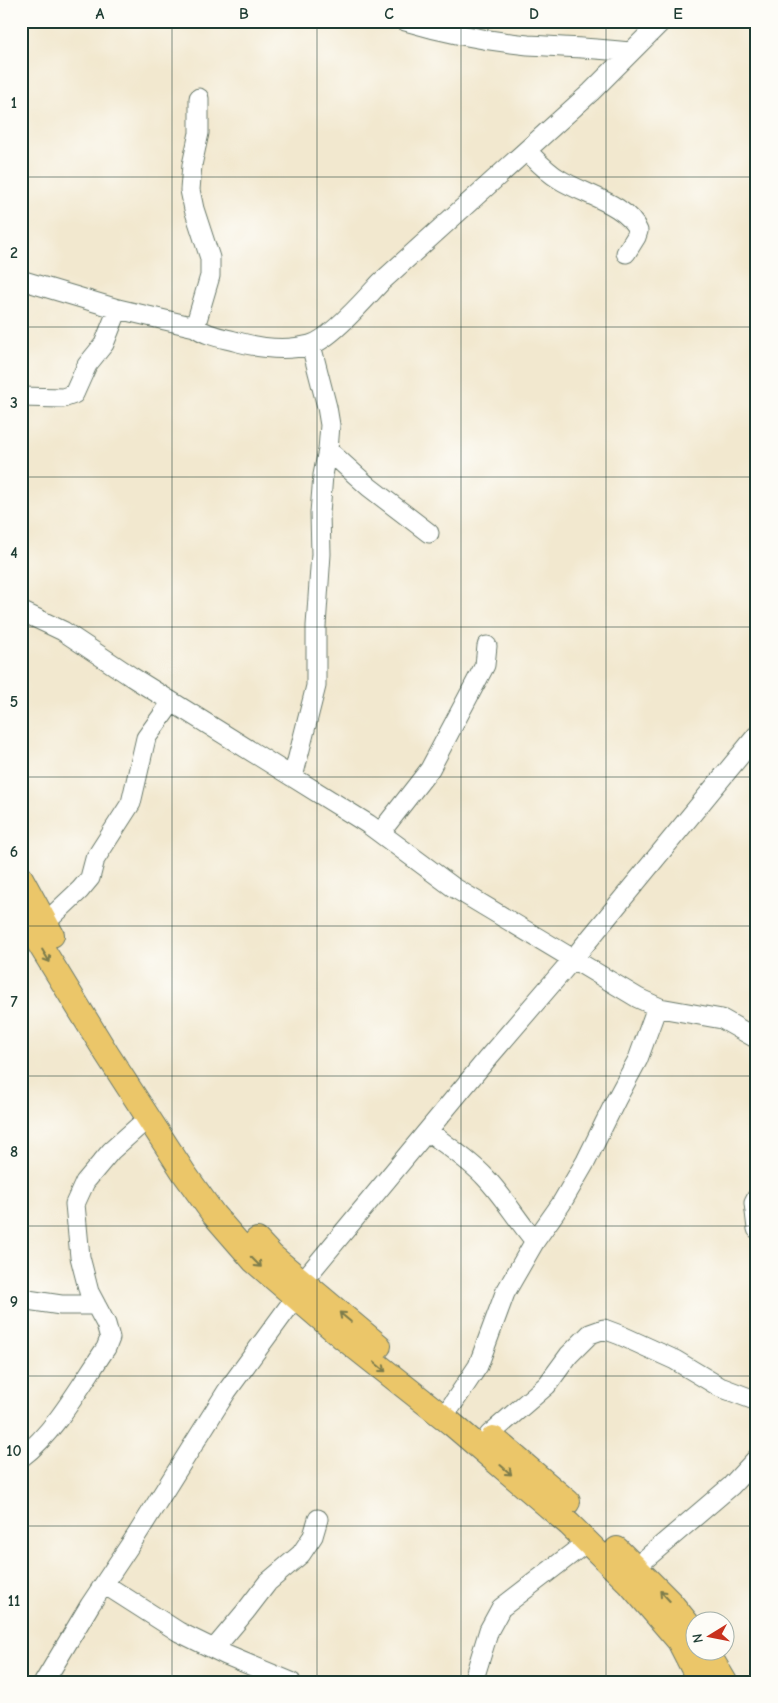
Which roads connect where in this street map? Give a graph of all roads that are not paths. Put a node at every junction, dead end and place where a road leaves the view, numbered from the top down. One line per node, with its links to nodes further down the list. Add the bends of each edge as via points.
1 (404, 21): 3 (street, via 478,38 527,45)
2 (662, 21): 3 (street)
3 (631, 52): 5 (street)
4 (199, 98): 9 (street, via 199,133 190,190 210,258 210,276)
5 (527, 151): 6 (street, via 558,179 622,212 631,220 638,231); 10 (street, via 326,336)
6 (626, 253)
7 (21, 280): 8 (street)
8 (118, 309): 9 (street); 11 (street, via 104,344 87,365 74,394 63,398)
9 (195, 327): 10 (street, via 202,332 267,348)
10 (311, 345): 12 (street, via 330,425)
11 (21, 397)
12 (328, 450): 13 (street); 18 (street, via 320,513 316,686)
13 (429, 533)
14 (21, 611): 16 (street, via 63,631)
15 (487, 646): 19 (street, via 485,665 430,769)
16 (172, 702): 18 (street); 22 (street, via 146,738 131,803 95,859 90,878)
17 (757, 736): 23 (street)
18 (293, 777): 19 (street)
19 (380, 833): 23 (street, via 453,887)
20 (21, 878): 22 (main road)
21 (21, 914): 26 (main road, one-way to 26)
22 (45, 923): 31 (main road, via 177,1136 242,1225)
23 (573, 958): 24 (street); 27 (street)
24 (657, 1007): 25 (street, via 722,1019); 30 (street, via 638,1060 586,1161)
25 (757, 1039)
26 (148, 1118): 31 (main road, one-way to 31, via 214,1215 254,1260); 33 (street, via 111,1151 85,1182 75,1204 80,1257 88,1292)
27 (428, 1131): 30 (street, via 484,1176); 31 (street)
28 (757, 1196): 29 (street, via 754,1203)
29 (757, 1229)
30 (535, 1241): 35 (street, via 505,1293 478,1366)
31 (299, 1290): 35 (main road, one-way to 31, via 327,1303); 40 (main road, one-way to 40); 42 (street, via 227,1391)
32 (21, 1299): 33 (street, via 61,1305)
33 (96, 1305): 37 (street, via 110,1338 106,1348 55,1423 36,1447)
34 (757, 1401): 36 (street, via 720,1387 676,1360 604,1329 590,1334 569,1355 547,1385)
35 (452, 1405): 36 (main road)
36 (489, 1435): 41 (main road, via 531,1469)
37 (22, 1457)
38 (757, 1458): 41 (street, via 732,1486)
39 (318, 1519): 44 (street, via 313,1536 301,1554 268,1582)
40 (587, 1542): 48 (street, via 501,1608 489,1630); 49 (main road, via 630,1584 679,1641)
41 (636, 1567): 43 (main road, one-way to 41)
42 (104, 1584): 44 (street, via 179,1632); 46 (street)
43 (686, 1622)
44 (214, 1649): 47 (street)
45 (712, 1660): 50 (main road)
46 (44, 1682)
47 (291, 1682)
48 (473, 1682)
49 (700, 1682)
50 (725, 1682)

